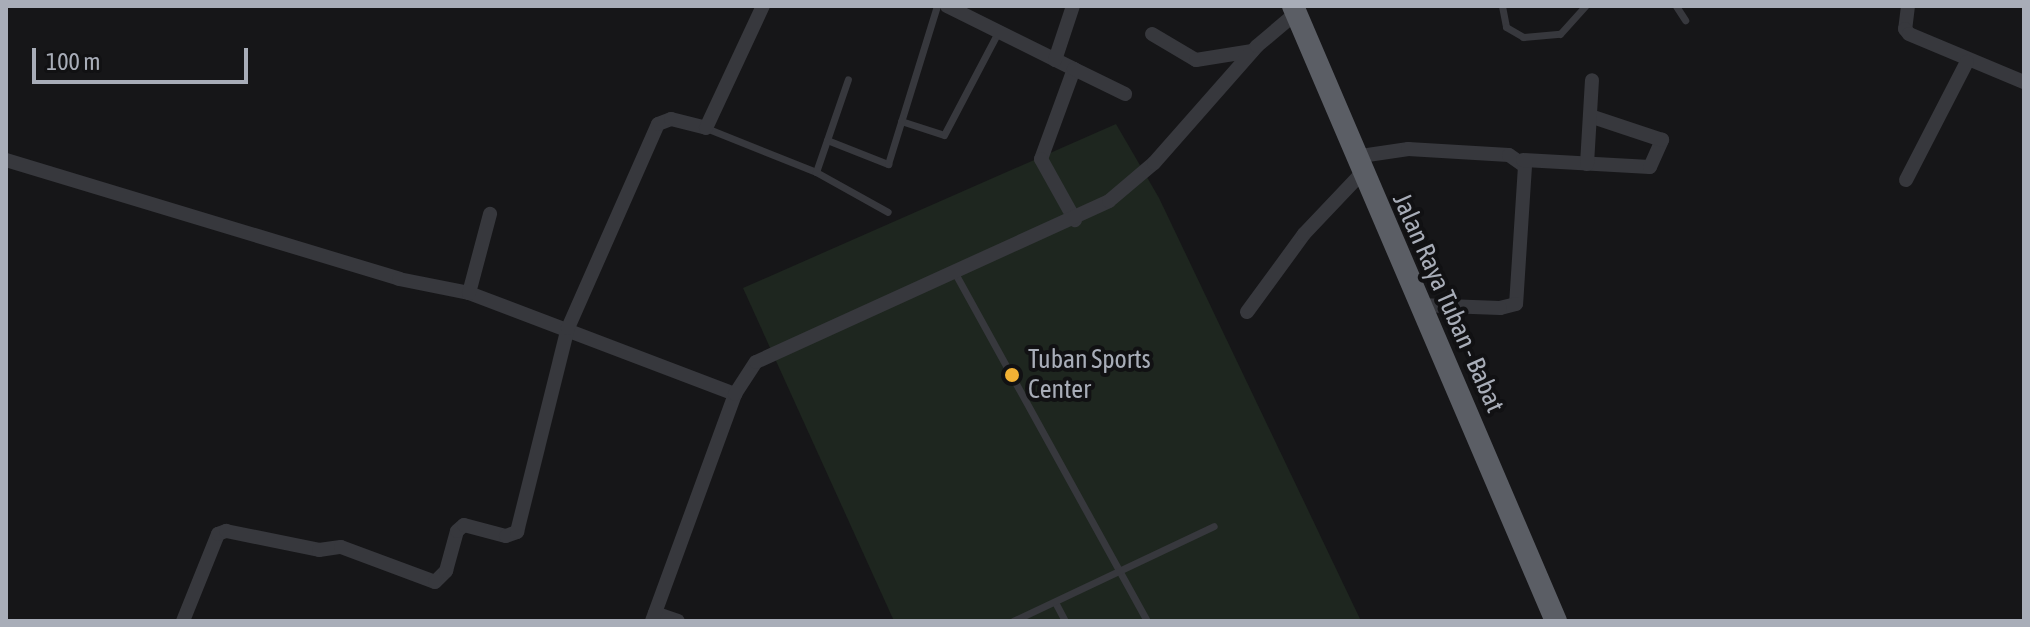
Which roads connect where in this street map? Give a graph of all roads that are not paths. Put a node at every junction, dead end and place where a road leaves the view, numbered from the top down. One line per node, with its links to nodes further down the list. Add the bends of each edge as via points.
1 (763, 6): 23 (street)
2 (937, 6): 22 (lane)
3 (947, 6): 11 (street)
4 (1073, 6): 14 (street)
5 (1502, 6): 6 (lane, via 1506,27 1523,37 1560,34)
6 (1585, 6)
7 (1676, 6): 10 (lane)
8 (1908, 6): 15 (street, via 1907,32)
9 (1295, 9): 13 (street); 28 (highway, Jalan Raya Tuban - Babat)
10 (1685, 20)
11 (998, 32): 14 (street); 22 (lane, via 944,135)
12 (1152, 34): 13 (street, via 1196,60)
13 (1252, 51): 33 (street, via 1134,183)
14 (1055, 60): 16 (street)
15 (1967, 62): 19 (street); 30 (street)
16 (1074, 69): 20 (street); 33 (street, via 1041,159)
17 (848, 79): 24 (lane)
18 (1592, 80): 21 (street)
19 (2024, 82)
20 (1125, 94)
21 (1590, 116): 27 (street); 27 (street, via 1662,140 1647,169)
22 (901, 121): 24 (lane, via 888,164)
23 (706, 128): 29 (lane); 38 (street, via 671,119 658,124)
24 (827, 140): 29 (lane)
25 (6, 160): 35 (street, via 399,279)
26 (1523, 160): 27 (street); 28 (street, via 1408,149); 36 (street, via 1516,304)
27 (1587, 164)
28 (1358, 165): 36 (highway, Jalan Raya Tuban - Babat); 37 (street)
29 (816, 172): 31 (lane)
30 (1906, 180)
31 (888, 212)
32 (490, 214): 35 (street)
33 (1075, 220): 34 (street)
34 (956, 275): 39 (street, via 756,362); 41 (lane)
35 (469, 293): 38 (street)
36 (1419, 305): 49 (highway, Jalan Raya Tuban - Babat)
37 (1247, 312)
38 (568, 328): 39 (street); 44 (street, via 517,532 506,536 464,525 457,531 446,571 435,582 341,547 319,550 226,531 218,534)
39 (735, 394): 43 (street)
40 (1214, 526): 41 (lane)
41 (1122, 571): 42 (lane); 48 (lane)
42 (1055, 602): 46 (lane); 47 (lane)
43 (653, 617): 45 (street)
44 (183, 621)
45 (678, 621)
46 (1015, 621)
47 (1065, 621)
48 (1147, 621)
49 (1556, 621)

